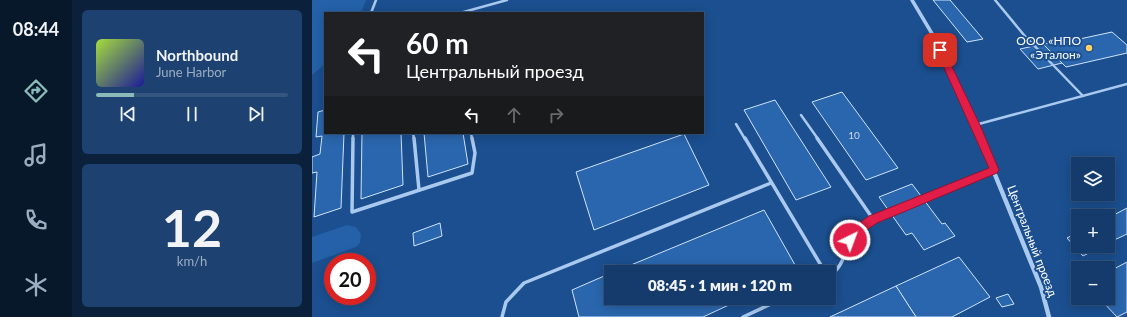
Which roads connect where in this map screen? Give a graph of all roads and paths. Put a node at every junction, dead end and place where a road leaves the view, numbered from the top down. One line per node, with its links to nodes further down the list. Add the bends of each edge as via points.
1 (376, 0): 5 (lane)
2 (507, 0): 6 (lane)
3 (912, 0): 11 (street, Центральный проезд, via 934,37)
4 (995, 0): 8 (lane, via 1024,35)
5 (371, 12)
6 (464, 12)
7 (1127, 84): 8 (lane)
8 (1083, 96): 11 (lane)
9 (801, 115): 18 (lane)
10 (736, 124): 16 (lane)
11 (975, 125): 15 (street, Центральный проезд)
12 (353, 134): 17 (lane, via 352,212)
13 (413, 134): 17 (lane)
14 (472, 134): 17 (lane, via 475,153 472,173)
15 (994, 170): 18 (lane); 24 (street, Центральный проезд, via 1041,287)
16 (770, 183): 19 (lane); 22 (lane, via 524,283 507,301)
17 (419, 190)
18 (873, 220): 20 (lane, via 856,232 850,240 844,262)
19 (822, 265)
20 (836, 272)
21 (769, 305): 23 (lane)
22 (502, 317)
23 (743, 317)
24 (1049, 317)

